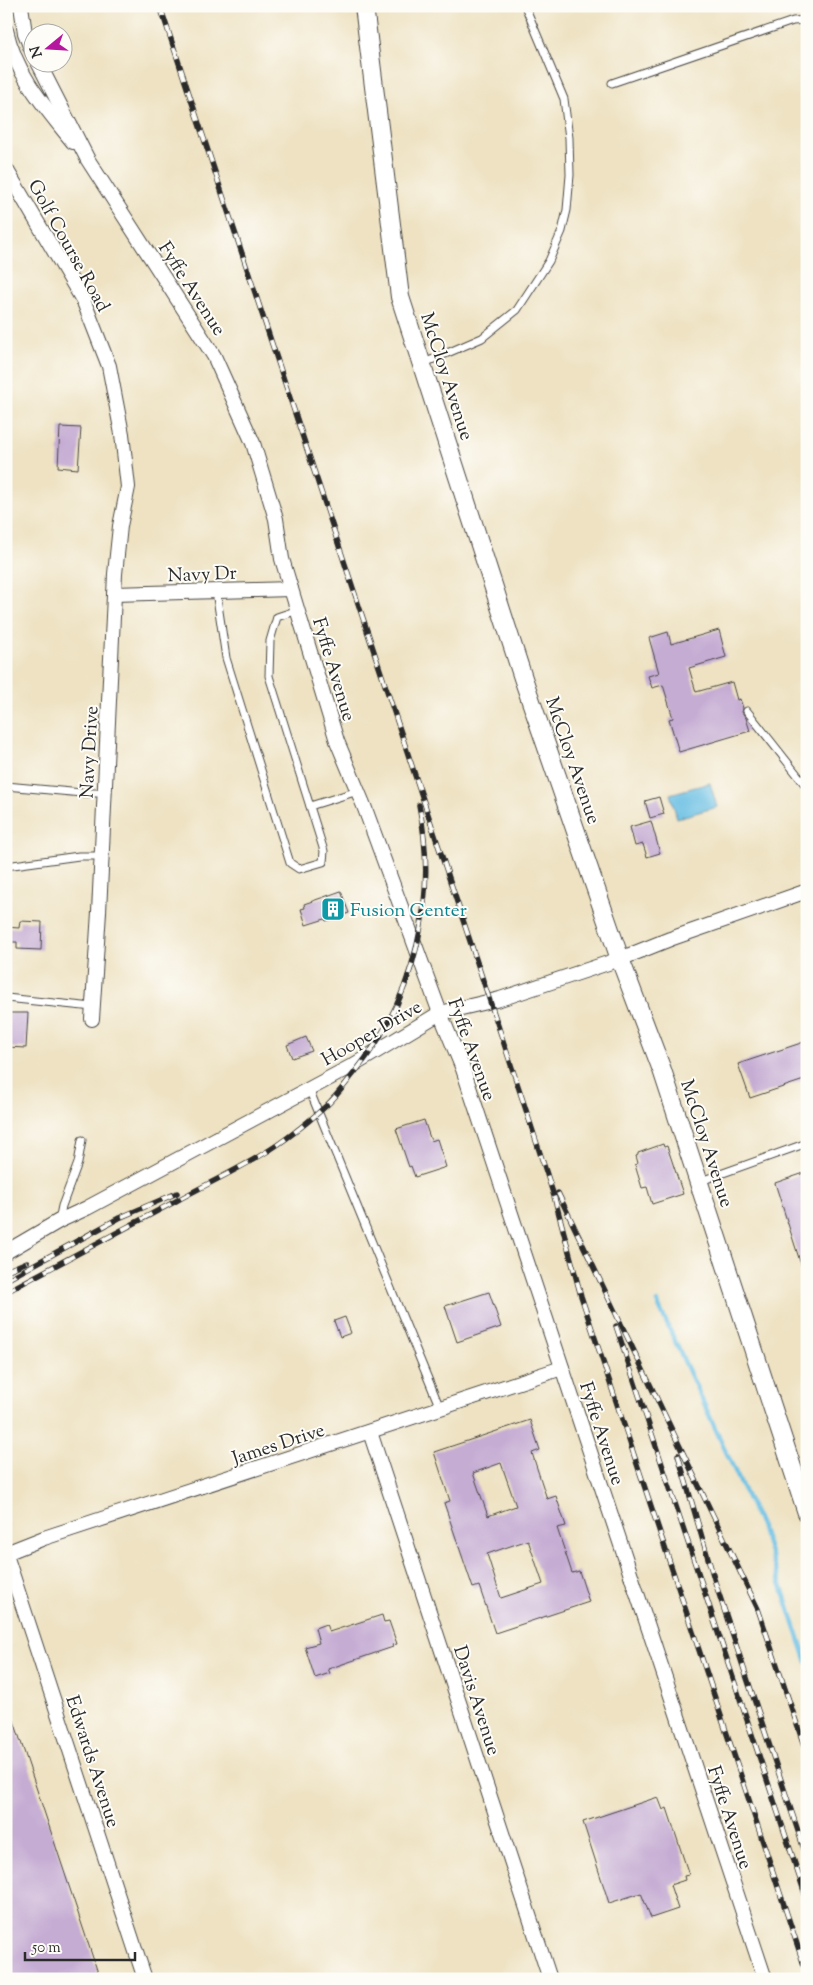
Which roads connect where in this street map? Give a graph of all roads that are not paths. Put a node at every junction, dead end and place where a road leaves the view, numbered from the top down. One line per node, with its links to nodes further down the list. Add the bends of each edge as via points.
1 (21, 6): 5 (street)
2 (364, 6): 11 (street, McCloy Avenue, via 400,297)
3 (525, 6): 11 (lane, via 564,100 570,175 562,232 549,261 517,310 482,338)
4 (807, 20): 8 (lane, via 793,21)
5 (24, 22)
6 (6, 30): 9 (street, Fyffe Avenue, via 23,76)
7 (43, 72): 9 (street, Fyffe Avenue)
8 (612, 83)
9 (88, 160): 13 (street, Fyffe Avenue, via 214,356 253,443 276,519 282,559)
10 (6, 169): 12 (street, Golf Course Road, via 84,302 95,330 116,399)
11 (422, 364): 26 (street, McCloy Avenue, via 523,678)
12 (128, 487): 15 (street, Navy Drive, via 120,526)
13 (291, 589): 14 (street, Navy Dr); 16 (street, Fyffe Avenue)
14 (216, 591): 15 (street, Navy Dr); 22 (lane, via 226,658 290,862 299,869 323,862 324,852)
15 (114, 594): 21 (street, Navy Drive)
16 (298, 610): 20 (street, Fyffe Avenue, via 338,741); 22 (lane, via 277,617 270,641 269,676)
17 (747, 711): 19 (lane)
18 (6, 786): 21 (lane)
19 (807, 787)
20 (358, 791): 22 (lane); 29 (street, Fyffe Avenue)
21 (105, 793): 23 (street, Navy Drive)
22 (310, 806)
23 (102, 856): 24 (lane); 28 (street, Navy Drive)
24 (6, 866)
25 (807, 892): 26 (street, Hooper Drive)
26 (620, 959): 29 (street, Hooper Drive, via 500,999); 33 (street, McCloy Avenue, via 662,1070)
27 (6, 998): 28 (lane)
28 (92, 1013)
29 (440, 1014): 30 (street, Hooper Drive); 36 (street, Fyffe Avenue, via 463,1069)
30 (309, 1089): 34 (street, Hooper Drive); 37 (lane)
31 (82, 1140): 34 (lane)
32 (807, 1143): 33 (lane)
33 (698, 1182): 39 (street, McCloy Avenue)
34 (59, 1221): 35 (street, Hooper Drive)
35 (6, 1252)
36 (562, 1368): 37 (street, James Drive); 43 (street, Fyffe Avenue)
37 (440, 1408): 38 (street, James Drive)
38 (370, 1432): 40 (street, James Drive, via 44,1538); 42 (street, Davis Avenue)
39 (807, 1513)
40 (6, 1554): 41 (street, Edwards Avenue)
41 (146, 1979)
42 (550, 1979)
43 (765, 1979)

